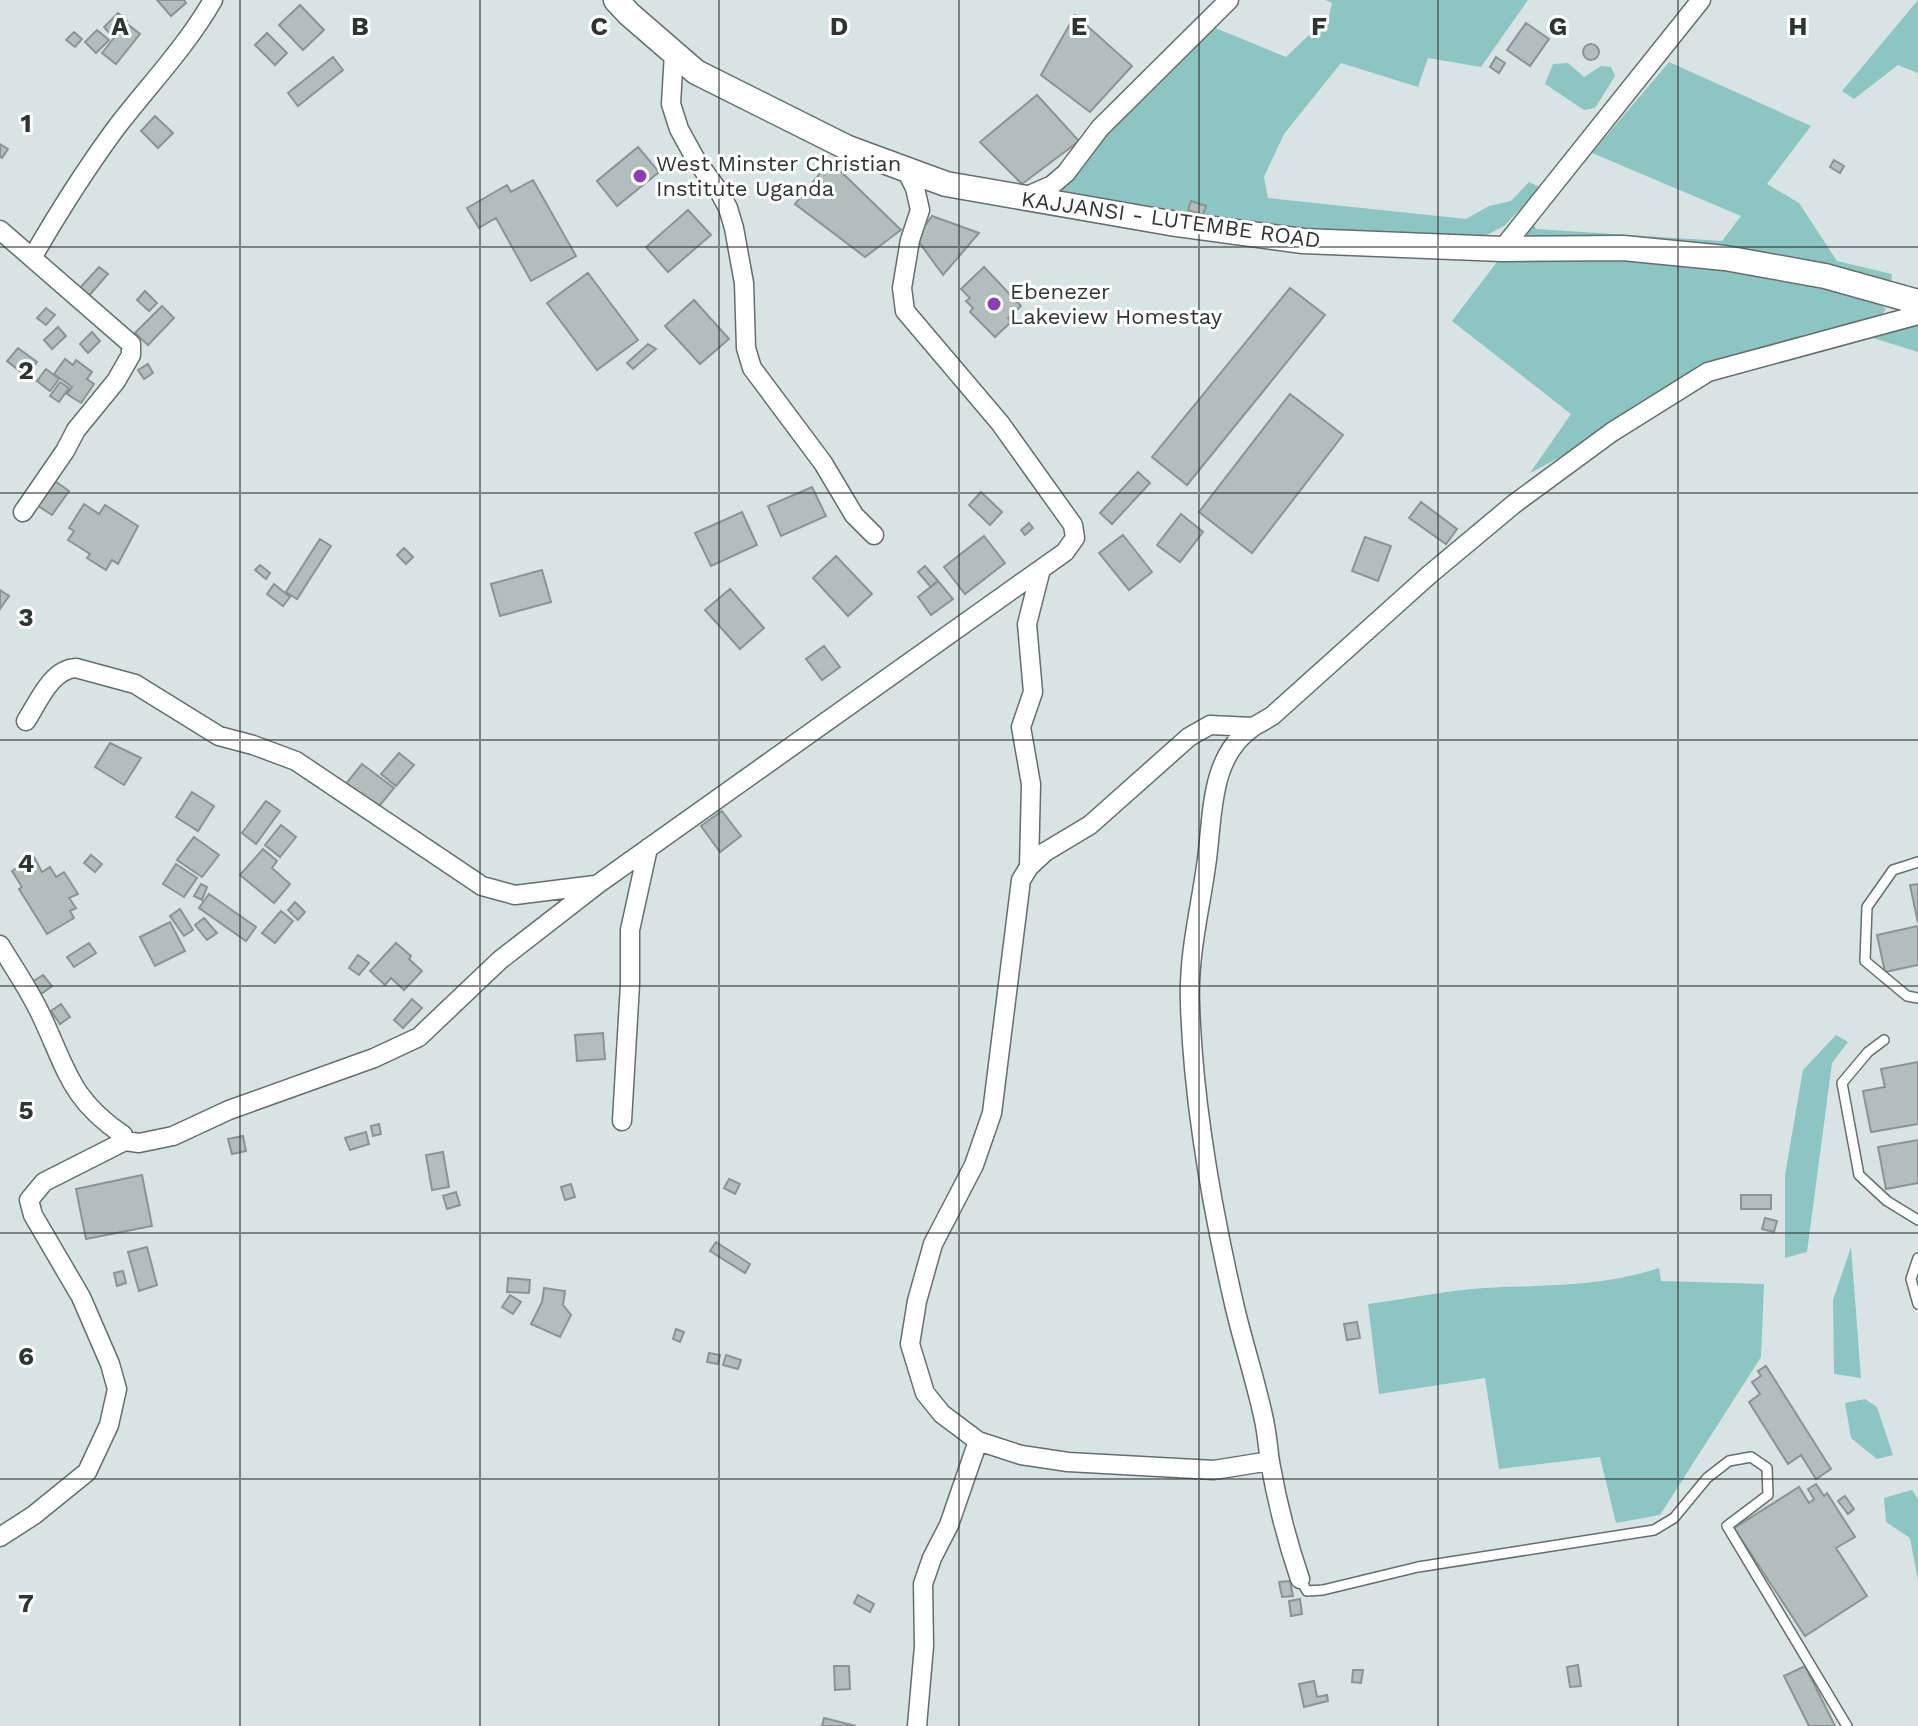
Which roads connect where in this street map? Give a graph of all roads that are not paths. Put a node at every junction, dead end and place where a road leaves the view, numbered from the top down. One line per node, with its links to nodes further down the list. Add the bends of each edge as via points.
1 (213, 0): 10 (street, via 195,31 69,194)
2 (616, 0): 5 (street, KAJJANSI - LUTEMBE ROAD)
3 (1229, 0): 7 (street, via 1100,128 1066,173)
4 (1701, 0): 9 (street)
5 (674, 53): 6 (street, KAJJANSI - LUTEMBE ROAD, via 696,72 848,148); 14 (street, via 671,104 679,129 724,200 734,228 752,368 823,463 854,515)
6 (906, 170): 7 (street, KAJJANSI - LUTEMBE ROAD, via 946,184); 15 (street, via 920,210 902,288 905,311 1000,423 1073,525 1075,538 1065,552)
7 (1025, 197): 9 (street, KAJJANSI - LUTEMBE ROAD, via 1303,241)
8 (0, 230): 10 (street)
9 (1502, 249): 11 (street, KAJJANSI - LUTEMBE ROAD, via 1623,248 1725,258 1825,276)
10 (32, 258): 13 (street, via 125,338 131,355)
11 (1918, 302)
12 (1918, 315): 17 (street, via 1696,379 1514,504)
13 (23, 512)
14 (874, 535)
15 (1041, 569): 18 (street); 20 (street, via 1027,624 1033,692 1021,727 1031,784)
16 (26, 721): 21 (street, via 66,668 135,684 219,736 296,761 482,886 515,895)
17 (1253, 727): 20 (street, via 1210,725 1189,737 1090,825); 31 (street, via 1239,736 1213,794 1190,1003 1199,1114 1218,1230)
18 (648, 848): 21 (street); 25 (street, via 630,930)
19 (1918, 862): 23 (lane, via 1893,870 1867,907 1865,961 1907,996)
20 (1029, 867): 30 (street, via 1016,901 992,1113 974,1165 933,1244 910,1344 925,1393 942,1414)
21 (598, 884): 26 (street, via 500,960 419,1037 173,1136)
22 (0, 945): 26 (street, via 40,1011 78,1096)
23 (1918, 998)
24 (1884, 1040): 27 (lane, via 1842,1083 1859,1175)
25 (622, 1121)
26 (125, 1141): 32 (street, via 44,1182 29,1200 81,1297 117,1389 109,1425 87,1472)
27 (1918, 1220)
28 (1918, 1258): 29 (lane, via 1911,1279)
29 (1918, 1304)
30 (978, 1441): 31 (street, via 1068,1462 1214,1470); 34 (street, via 923,1584)
31 (1270, 1461): 33 (street)
32 (0, 1537)
33 (1300, 1579): 35 (lane, via 1307,1591 1323,1590 1418,1567 1654,1530 1674,1518 1707,1478 1729,1461 1751,1457 1767,1468 1768,1495 1727,1526)
34 (917, 1726)
35 (1847, 1726)

